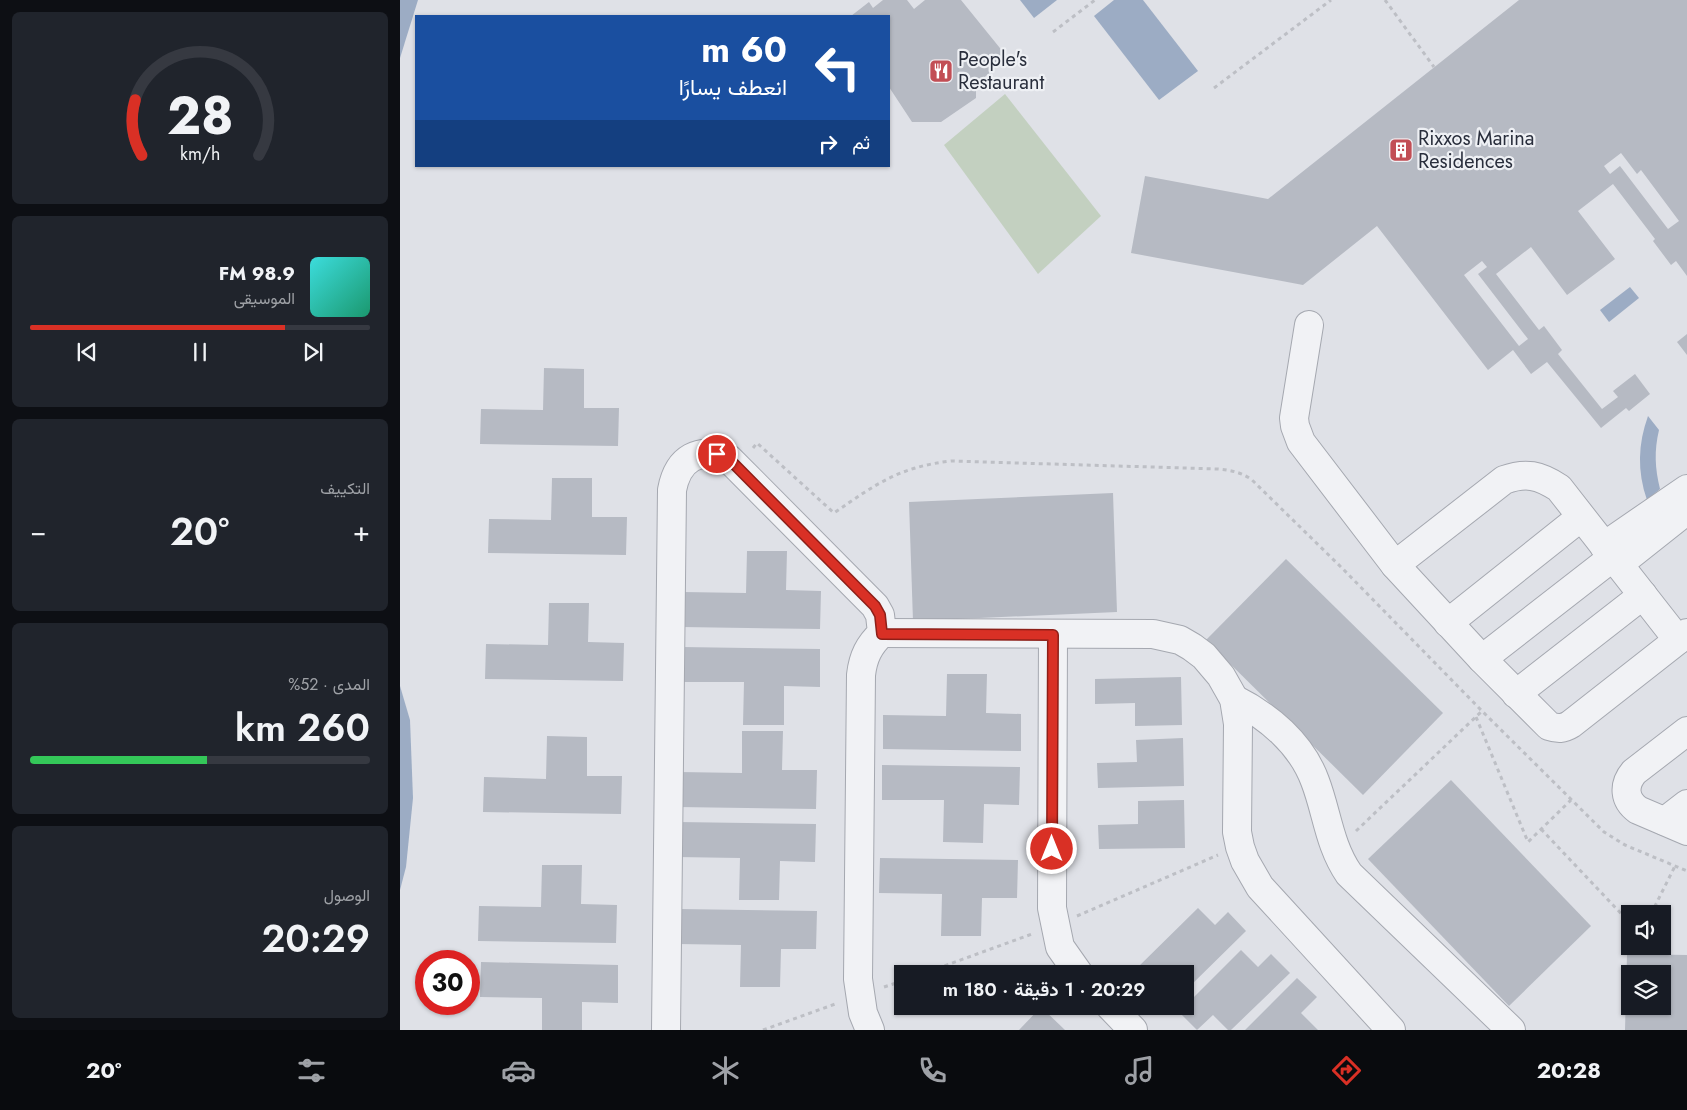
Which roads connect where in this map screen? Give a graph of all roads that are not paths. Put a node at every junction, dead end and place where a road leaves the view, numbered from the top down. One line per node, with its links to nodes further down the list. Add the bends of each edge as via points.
1 (1309, 325): 6 (street, via 1294,418 1297,434)
2 (1687, 489): 5 (street)
3 (1687, 510): 5 (street)
4 (1581, 517): 5 (street); 6 (street, via 1559,488 1546,480 1517,475 1504,480); 8 (street)
5 (1612, 555): 7 (street); 12 (street)
6 (1395, 564): 8 (street)
7 (1643, 595): 11 (street); 13 (street)
8 (1448, 623): 12 (street)
9 (882, 634): 10 (street); 20 (street, via 880,615 875,606 729,459 704,453 681,465 674,477 672,490); 21 (street, via 865,656 861,674 858,979 859,996)
10 (1053, 635): 14 (street, via 1153,634 1180,640 1204,656); 18 (street, via 1052,908 1060,947)
11 (1683, 636): 13 (street, via 1564,728 1549,726)
12 (1482, 659): 13 (street)
13 (1516, 694)
14 (1234, 699): 23 (street, via 1238,724 1237,832 1251,874); 24 (street, via 1269,720 1304,758 1316,781 1335,850 1358,884)
15 (1687, 731): 17 (street, via 1634,772 1626,792 1632,806)
16 (1687, 804): 17 (street)
17 (1676, 826)
18 (1073, 965)
19 (1119, 1015): 22 (street)
20 (666, 1030)
21 (870, 1030)
22 (1133, 1030)
23 (1391, 1030)
24 (1511, 1030)

